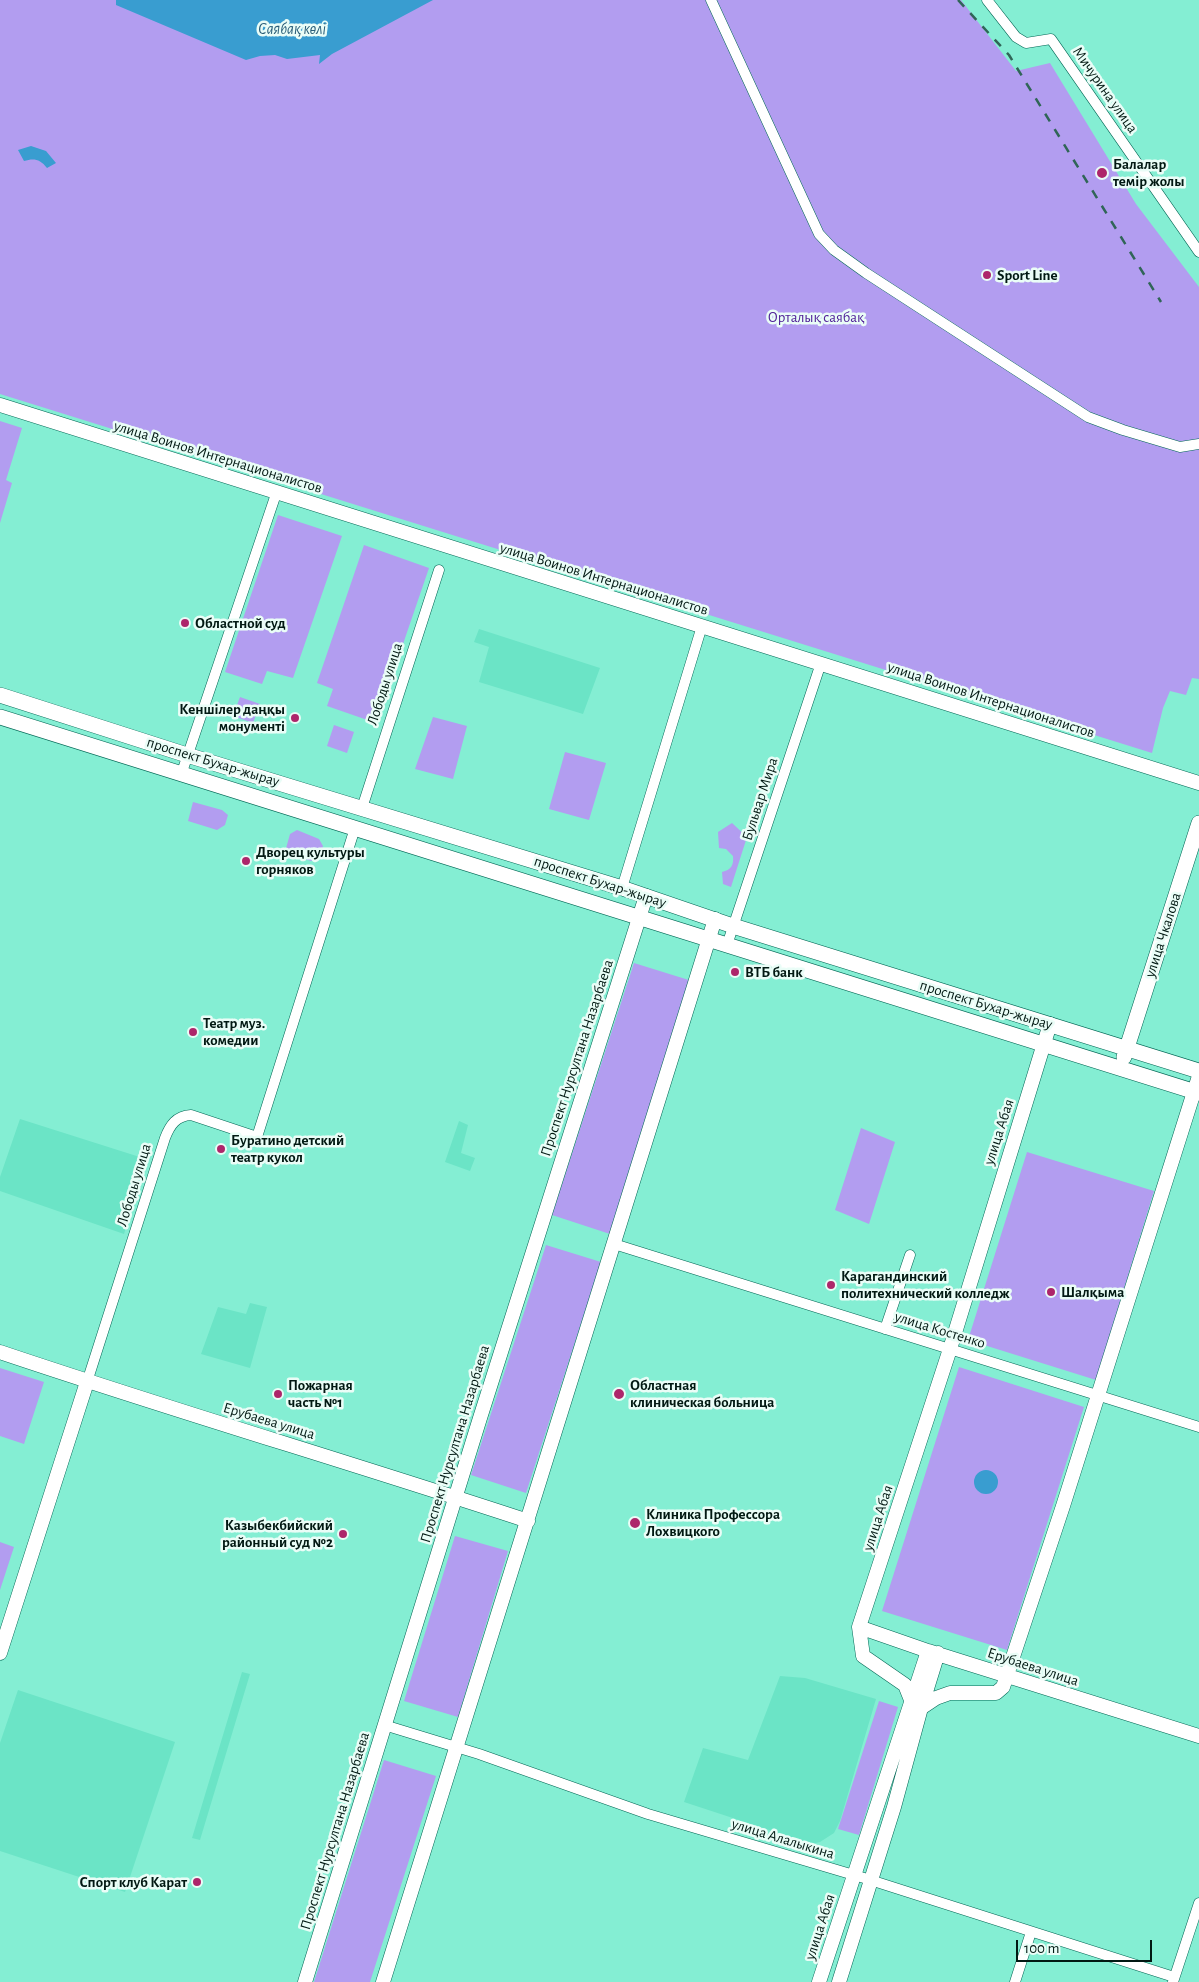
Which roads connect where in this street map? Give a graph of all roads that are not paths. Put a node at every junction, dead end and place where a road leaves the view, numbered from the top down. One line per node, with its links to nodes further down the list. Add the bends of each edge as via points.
1 (711, 0): 5 (street, via 820,234 834,250 1088,417 1180,447)
2 (987, 0): 3 (street, Мичурина улица, via 1016,37 1026,43 1050,38)
3 (1199, 252)
4 (0, 405): 6 (main road, улица Воинов Интернационалистов)
5 (1199, 444)
6 (277, 491): 8 (main road, улица Воинов Интернационалистов); 12 (street)
7 (440, 570): 15 (street, Лободы улица)
8 (702, 626): 9 (main road, улица Воинов Интернационалистов); 18 (street)
9 (820, 663): 14 (main road, улица Воинов Интернационалистов); 22 (street, Бульвар Мира)
10 (0, 694): 12 (main road, проспект Бухар-жырау)
11 (0, 717): 13 (main road, проспект Бухар-жырау)
12 (188, 755): 13 (street); 15 (main road, проспект Бухар-жырау)
13 (181, 774): 17 (main road, проспект Бухар-жырау)
14 (1199, 783)
15 (362, 808): 18 (main road, проспект Бухар-жырау)
16 (1199, 823): 27 (main road, улица Чкалова)
17 (355, 828): 20 (main road, проспект Бухар-жырау); 37 (street, Лободы улица, via 257,1137 191,1115 173,1122 165,1138)
18 (622, 888): 19 (main road, проспект Бухар-жырау)
19 (646, 896): 20 (main road, Проспект Нурсултана Назарбаева); 21 (main road, проспект Бухар-жырау)
20 (639, 917): 23 (main road, проспект Бухар-жырау); 40 (main road, Проспект Нурсултана Назарбаева)
21 (715, 919): 22 (main road, проспект Бухар-жырау); 23 (main road)
22 (733, 926): 24 (street, Бульвар Мира); 25 (main road, проспект Бухар-жырау)
23 (709, 939): 24 (main road, проспект Бухар-жырау); 32 (main road)
24 (727, 945): 26 (main road, проспект Бухар-жырау)
25 (1050, 1024): 26 (main road, улица Абая); 27 (main road, проспект Бухар-жырау)
26 (1044, 1044): 28 (main road, проспект Бухар-жырау); 35 (main road, улица Абая)
27 (1127, 1048): 28 (main road, улица Чкалова); 29 (main road, проспект Бухар-жырау)
28 (1121, 1068): 31 (main road, проспект Бухар-жырау)
29 (1199, 1071)
30 (1199, 1076): 31 (main road)
31 (1196, 1092): 38 (main road)
32 (614, 1244): 34 (street, улица Костенко); 41 (main road)
33 (910, 1255): 34 (street)
34 (885, 1329): 35 (street, улица Костенко)
35 (950, 1349): 38 (street, улица Костенко); 42 (main road, улица Абая)
36 (0, 1352): 37 (main road, Ерубаева улица)
37 (87, 1382): 40 (main road, Ерубаева улица); 44 (main road, Лободы улица)
38 (1097, 1395): 39 (street, улица Костенко); 45 (main road)
39 (1199, 1427)
40 (456, 1497): 41 (main road, Ерубаева улица); 47 (main road, Проспект Нурсултана Назарбаева)
41 (528, 1521): 49 (main road)
42 (859, 1627): 43 (main road, Ерубаева улица); 46 (main road, улица Абая, via 863,1656 905,1685)
43 (933, 1652): 45 (main road, Ерубаева улица); 46 (main road)
44 (0, 1653)
45 (1007, 1676): 46 (main road, via 1003,1687 996,1693 950,1694); 48 (main road, Ерубаева улица)
46 (916, 1704): 50 (main road, улица Абая); 51 (main road, via 894,1807)
47 (384, 1725): 49 (street, улица Алалыкина); 55 (main road, Проспект Нурсултана Назарбаева)
48 (1199, 1736)
49 (457, 1747): 50 (street, улица Алалыкина, via 657,1816); 56 (main road)
50 (853, 1876): 51 (street, улица Алалыкина); 57 (main road, улица Абая)
51 (871, 1881): 53 (street, улица Алалыкина); 58 (main road)
52 (1199, 1903): 54 (street)
53 (1031, 1932): 54 (street, улица Алалыкина); 59 (street)
54 (1174, 1980)
55 (305, 1982)
56 (383, 1982)
57 (819, 1982)
58 (839, 1982)
59 (1015, 1982)

